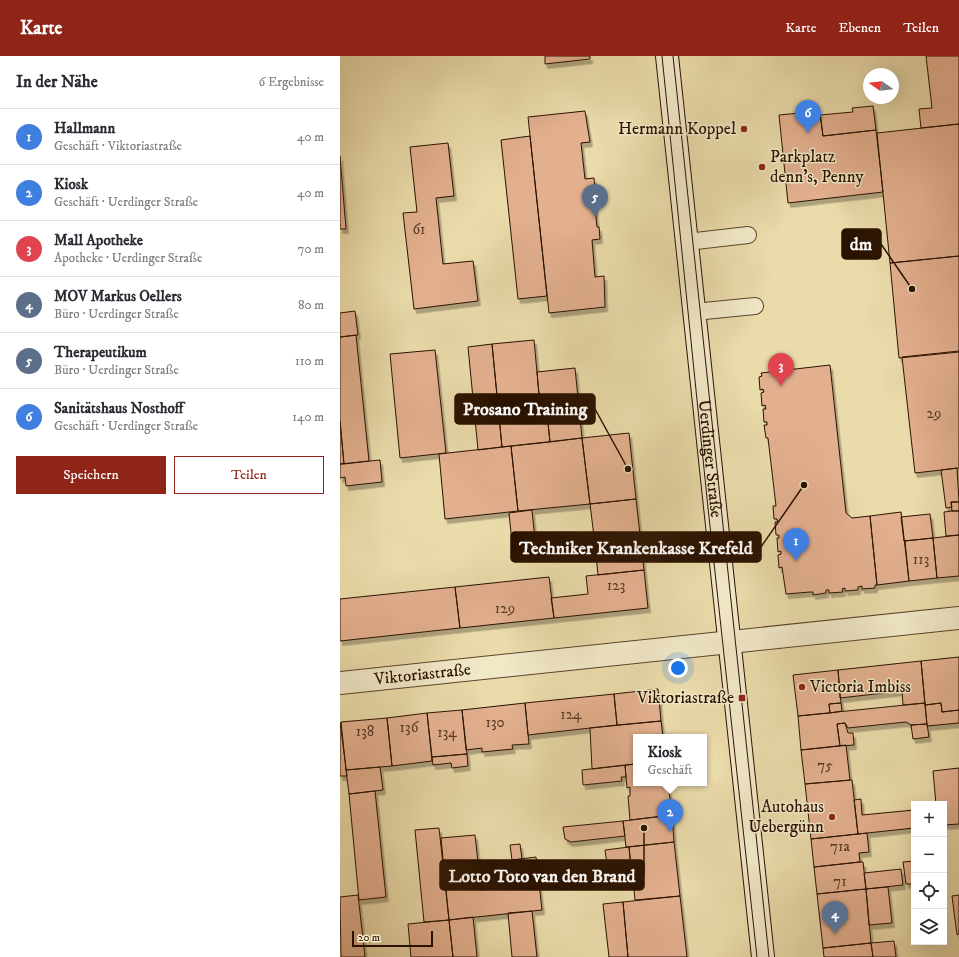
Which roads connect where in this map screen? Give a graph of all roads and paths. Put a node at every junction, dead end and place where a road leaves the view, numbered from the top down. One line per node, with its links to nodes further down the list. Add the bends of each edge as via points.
1 (667, 56): 3 (main road, Uerdinger Straße)
2 (748, 235): 3 (lane)
3 (687, 242): 5 (main road, Uerdinger Straße)
4 (755, 306): 5 (lane)
5 (694, 312): 7 (main road, Uerdinger Straße)
6 (959, 618): 7 (main road, Viktoriastraße)
7 (730, 641): 8 (main road, Viktoriastraße); 9 (main road, Uerdinger Straße)
8 (340, 684)
9 (763, 957)

